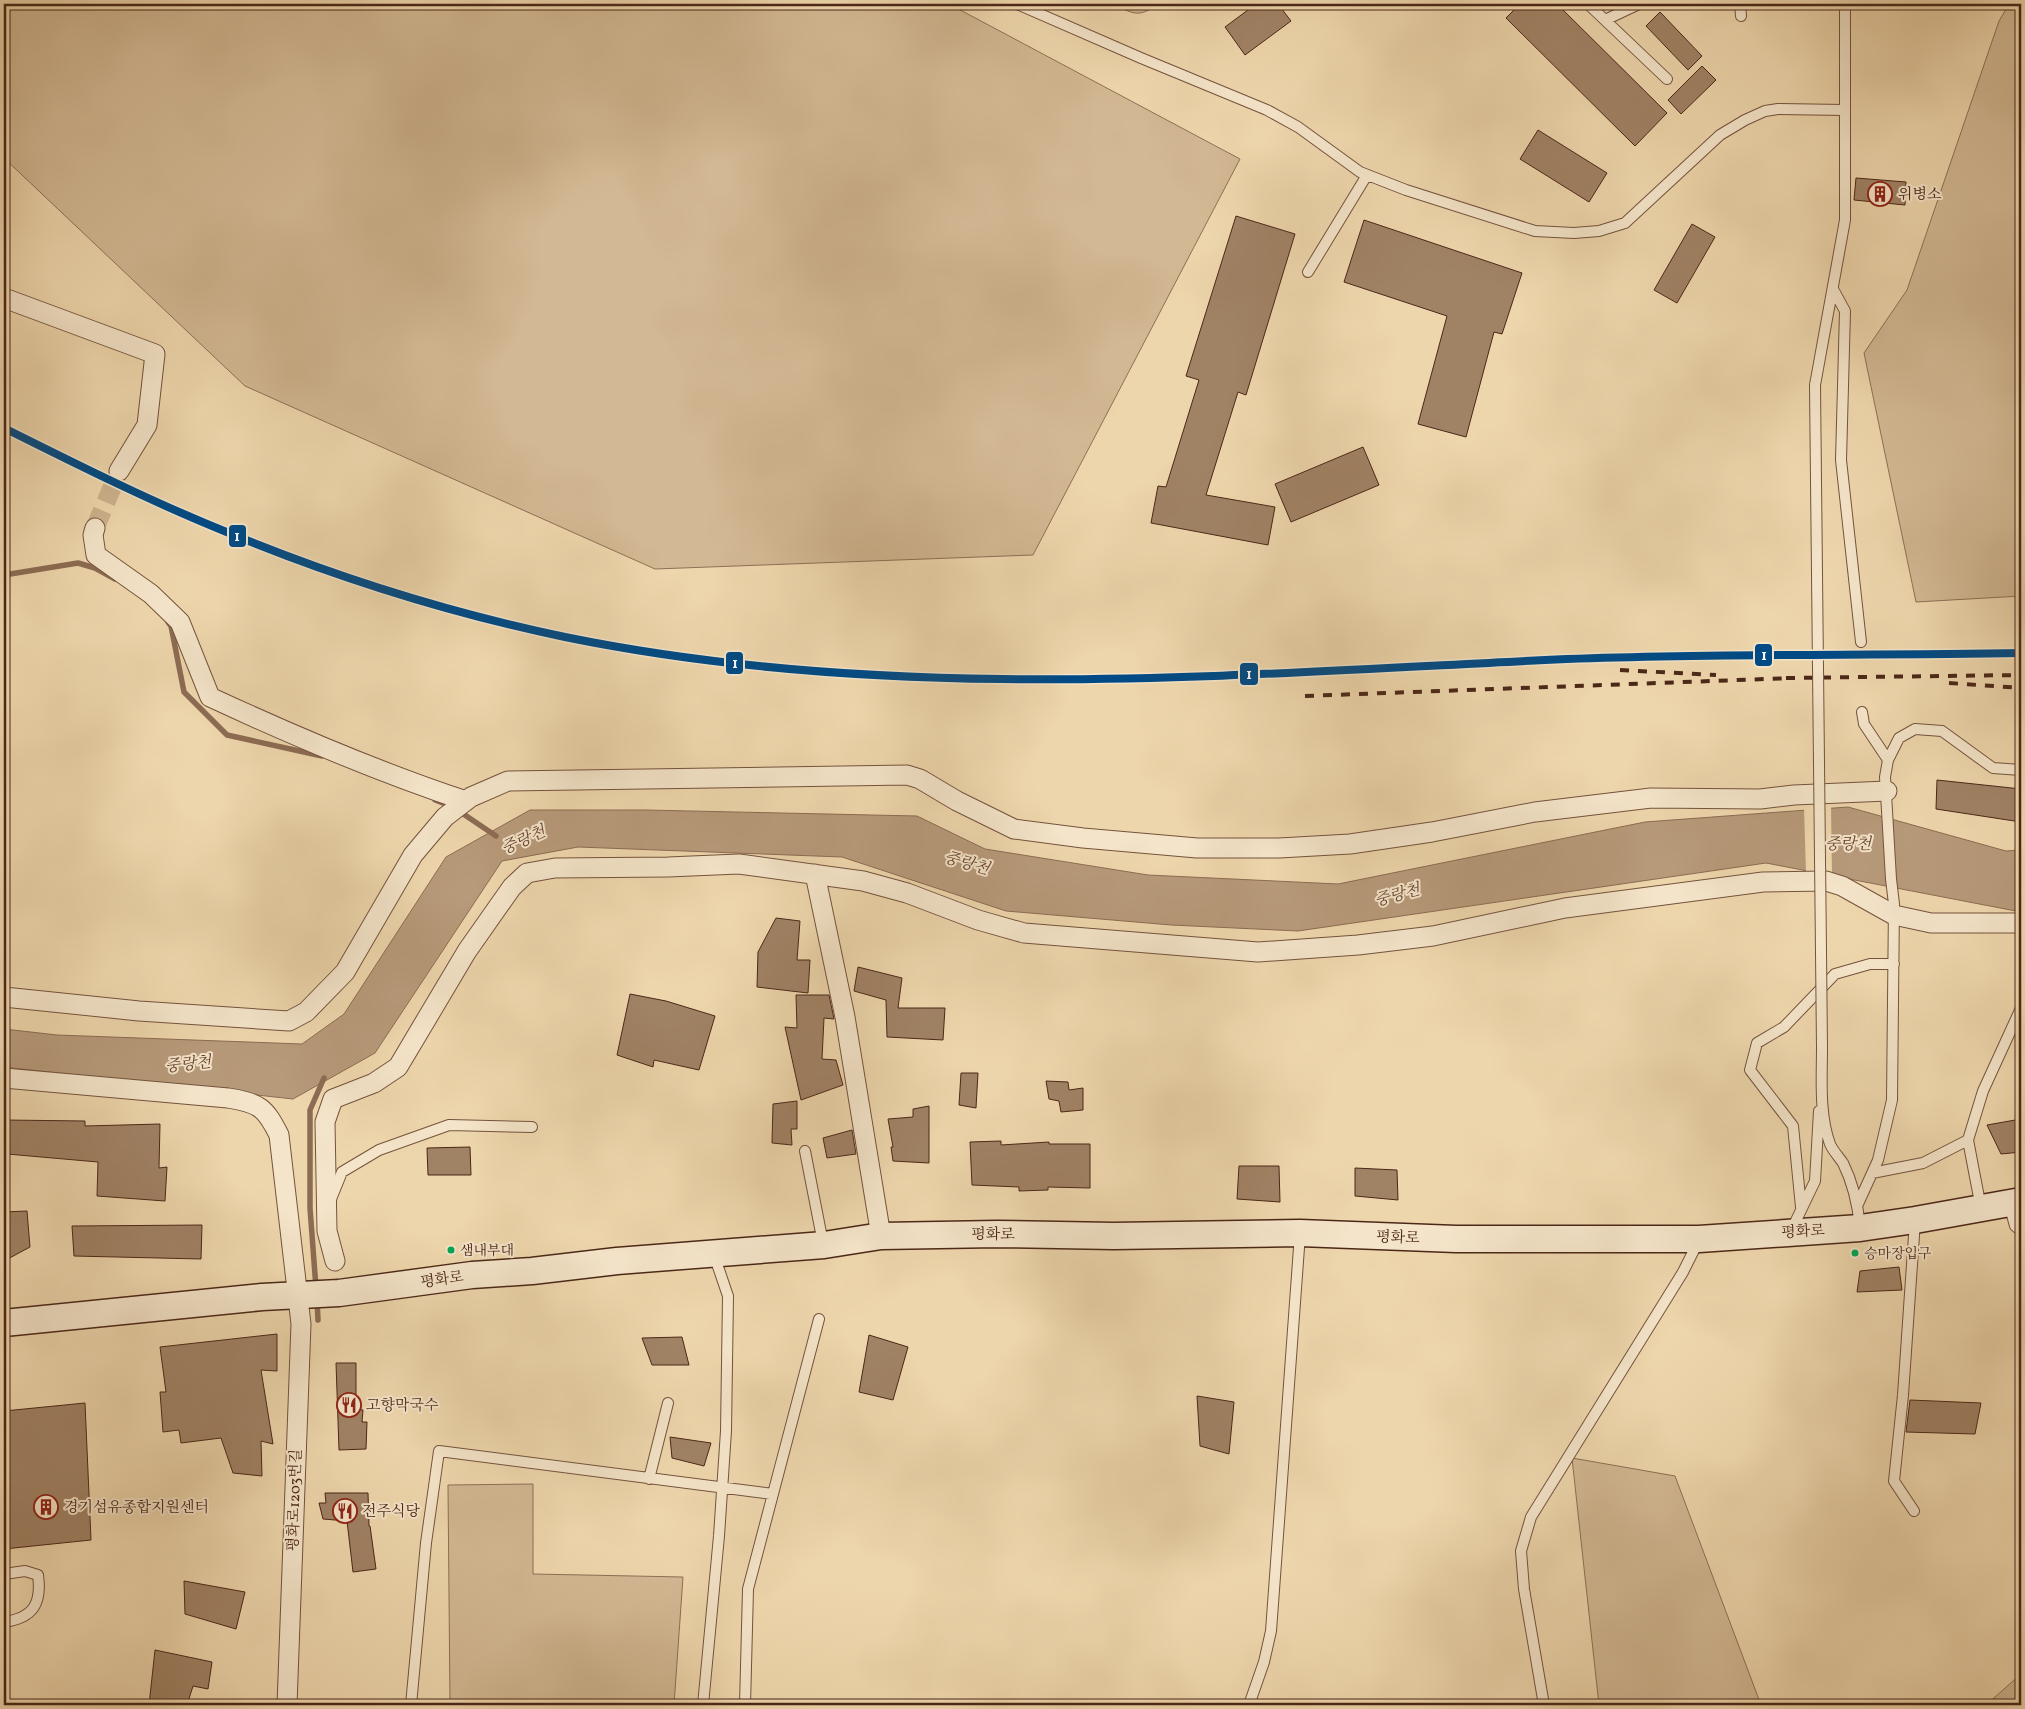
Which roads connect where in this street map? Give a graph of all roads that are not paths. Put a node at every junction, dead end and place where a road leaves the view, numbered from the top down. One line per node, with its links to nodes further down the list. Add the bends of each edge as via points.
1 (1017, 4): 10 (lane, via 1267,110)
2 (1588, 4): 7 (lane)
3 (1639, 4): 7 (lane)
4 (1740, 4): 6 (lane)
5 (1845, 4): 9 (lane)
6 (1741, 16)
7 (1605, 20): 8 (lane)
8 (1667, 79)
9 (1845, 110): 10 (lane, via 1778,109 1745,120 1720,135 1625,223 1599,231 1534,231); 12 (lane, via 1844,220)
10 (1368, 175): 11 (lane)
11 (1308, 272)
12 (1833, 289): 16 (lane, via 1845,312 1841,460); 29 (lane, bridge, via 1815,386)
13 (4, 298): 14 (street, via 156,354 146,425)
14 (119, 471)
15 (95, 528): 21 (street, via 96,555 151,594 180,622 210,697 300,739 425,787)
16 (1861, 642)
17 (1862, 712): 18 (lane, via 1864,724)
18 (1888, 760): 19 (lane, via 1899,738 1915,729 1942,731 1993,768); 20 (lane, via 1885,777)
19 (2021, 770)
20 (1887, 797): 21 (street, via 1651,798 1535,812 1350,844 1261,848 1197,848 1014,829 907,775 508,781 470,796); 23 (lane)
21 (457, 808): 26 (street, via 413,855 345,972 306,1012 289,1021)
22 (815, 874): 23 (street, via 862,881 907,893 978,920 1024,933 1258,952 1434,936 1565,908 1764,882 1826,881); 36 (street, via 739,864 555,868 526,873 512,887 467,951 398,1067 374,1083 333,1100 325,1122); 43 (street, via 845,1017)
23 (1894, 910): 24 (street, via 1931,923); 25 (lane)
24 (2021, 924)
25 (1894, 964): 33 (lane, via 1892,1100 1878,1160); 35 (lane, via 1870,964 1835,974 1784,1027 1757,1044 1750,1070 1793,1126)
26 (4, 998)
27 (2021, 1008): 31 (lane, via 1983,1091)
28 (4, 1078): 48 (street, 평화로1203번길, via 250,1101 268,1114 279,1135)
29 (1822, 1093): 35 (lane, via 1815,1181); 38 (lane, via 1830,1145 1843,1164)
30 (532, 1127): 36 (lane, via 449,1125 379,1150 342,1172)
31 (1968, 1140): 33 (lane, via 1923,1163); 37 (lane)
32 (805, 1151): 45 (lane)
33 (1872, 1172): 38 (lane)
34 (2015, 1202): 37 (main road, 평화로); 40 (lane, via 2014,1226)
35 (1801, 1207): 41 (lane)
36 (327, 1209): 47 (street, via 327,1231)
37 (1981, 1209): 39 (main road, 평화로)
38 (1859, 1216): 39 (main road, 평화로); 41 (main road, 평화로)
39 (1915, 1220): 55 (lane, via 1894,1481)
40 (2021, 1231)
41 (1790, 1232): 44 (main road, 평화로)
42 (1300, 1233): 43 (main road, 평화로); 44 (main road, 평화로, via 1456,1239); 62 (lane, via 1271,1631)
43 (881, 1236): 45 (main road, 평화로)
44 (1699, 1239): 63 (lane, via 1683,1272 1531,1517 1521,1551 1524,1589)
45 (824, 1245): 46 (main road, 평화로)
46 (714, 1254): 48 (main road, 평화로, via 472,1275); 53 (lane, via 728,1296)
47 (335, 1261)
48 (310, 1294): 50 (main road, 평화로); 58 (street, 평화로1203번길, via 301,1324)
49 (819, 1319): 54 (lane)
50 (4, 1323)
51 (668, 1403): 52 (lane)
52 (649, 1479): 53 (lane); 59 (lane, via 439,1451 426,1543)
53 (722, 1489): 54 (lane); 60 (lane)
54 (773, 1494): 61 (lane, via 748,1589)
55 (1914, 1511)
56 (4, 1574): 57 (lane, via 25,1571 38,1575 40,1591 32,1610 17,1620)
57 (4, 1622)
58 (287, 1705)
59 (411, 1705)
60 (702, 1705)
61 (745, 1705)
62 (1249, 1705)
63 (1544, 1705)

